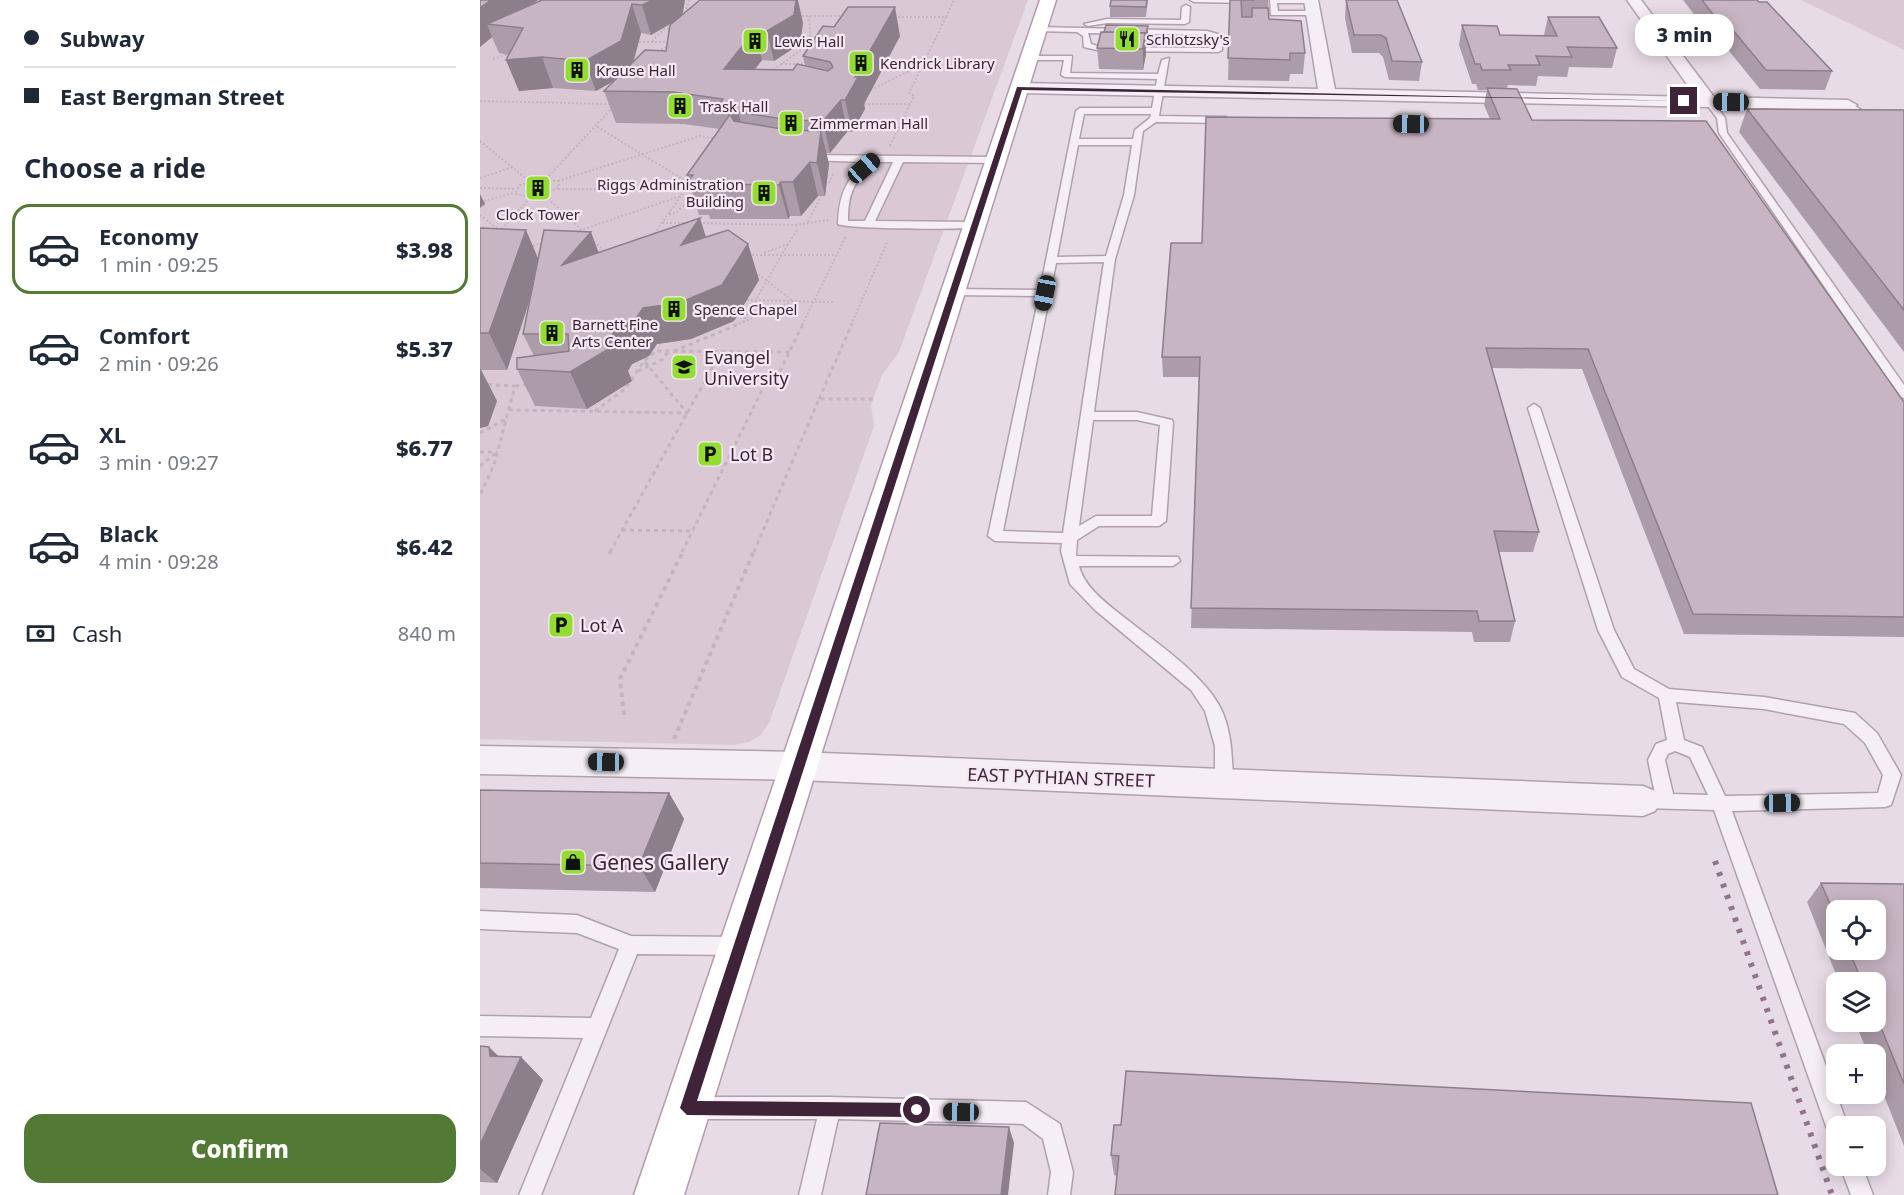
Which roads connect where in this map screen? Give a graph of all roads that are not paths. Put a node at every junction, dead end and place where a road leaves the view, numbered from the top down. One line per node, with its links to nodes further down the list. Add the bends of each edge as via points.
1 (1194, 0): 3 (lane)
2 (1634, 0): 13 (street)
3 (1273, 1): 6 (lane); 6 (lane, via 1274,13)
4 (1186, 7): 5 (lane, via 1185,22)
5 (1042, 18): 7 (lane); 8 (main road)
6 (1311, 19): 12 (street)
7 (1078, 29): 7 (lane, via 1087,35 1087,45 1101,49 1218,50 1218,37 1207,33)
8 (1029, 58): 10 (lane, via 1069,58 1065,75); 11 (main road)
9 (1166, 60): 10 (lane)
10 (1161, 84): 11 (street); 12 (street); 15 (lane)
11 (1019, 88): 23 (main road)
12 (1327, 94): 13 (street)
13 (1708, 101): 14 (street); 30 (lane, via 1721,118 1723,133)
14 (1848, 105): 17 (lane, via 1865,116)
15 (1155, 115): 16 (lane); 18 (lane, via 1080,111); 19 (lane, via 1139,130)
16 (1236, 121)
17 (1904, 121)
18 (1074, 142): 19 (lane); 27 (lane)
19 (1137, 142): 26 (lane, via 1128,195)
20 (797, 158): 21 (lane)
21 (879, 159): 22 (lane); 24 (lane, via 854,177 843,196 843,224)
22 (899, 160): 23 (lane); 24 (lane)
23 (997, 160): 25 (main road)
24 (868, 225): 25 (lane)
25 (976, 225): 28 (main road)
26 (1110, 259): 27 (lane); 32 (lane)
27 (1051, 260): 29 (lane)
28 (954, 292): 29 (lane); 39 (main road)
29 (1045, 293): 33 (lane, via 995,536)
30 (1904, 394)
31 (1534, 408): 36 (lane, via 1606,630 1628,673)
32 (1088, 416): 33 (lane); 33 (lane, via 1137,416 1167,423 1159,521 1096,521)
33 (1070, 538): 34 (lane)
34 (1071, 561): 35 (lane); 40 (lane, via 1075,580 1100,606 1197,686 1213,709 1223,746)
35 (1173, 561)
36 (1666, 696): 37 (lane); 42 (lane, via 1764,703 1849,718 1871,738 1892,775 1886,800)
37 (1676, 744): 41 (lane, via 1661,749 1656,756); 42 (lane, via 1696,752)
38 (483, 765): 39 (street, EAST PYTHIAN STREET)
39 (798, 766): 40 (street, EAST PYTHIAN STREET); 45 (main road)
40 (1224, 783): 41 (street, EAST PYTHIAN STREET)
41 (1654, 801): 42 (lane)
42 (1720, 803): 50 (lane)
43 (480, 920): 44 (lane, via 578,924)
44 (631, 945): 45 (lane); 47 (lane)
45 (740, 946): 48 (main road)
46 (480, 1026): 47 (lane)
47 (597, 1028): 52 (lane)
48 (687, 1108): 49 (lane); 53 (main road)
49 (830, 1108): 54 (lane); 55 (lane, via 1026,1113 1052,1132 1062,1172)
50 (1833, 1116)
51 (1855, 1176): 56 (lane)
52 (530, 1195)
53 (659, 1195)
54 (810, 1195)
55 (1059, 1195)
56 (1862, 1195)

